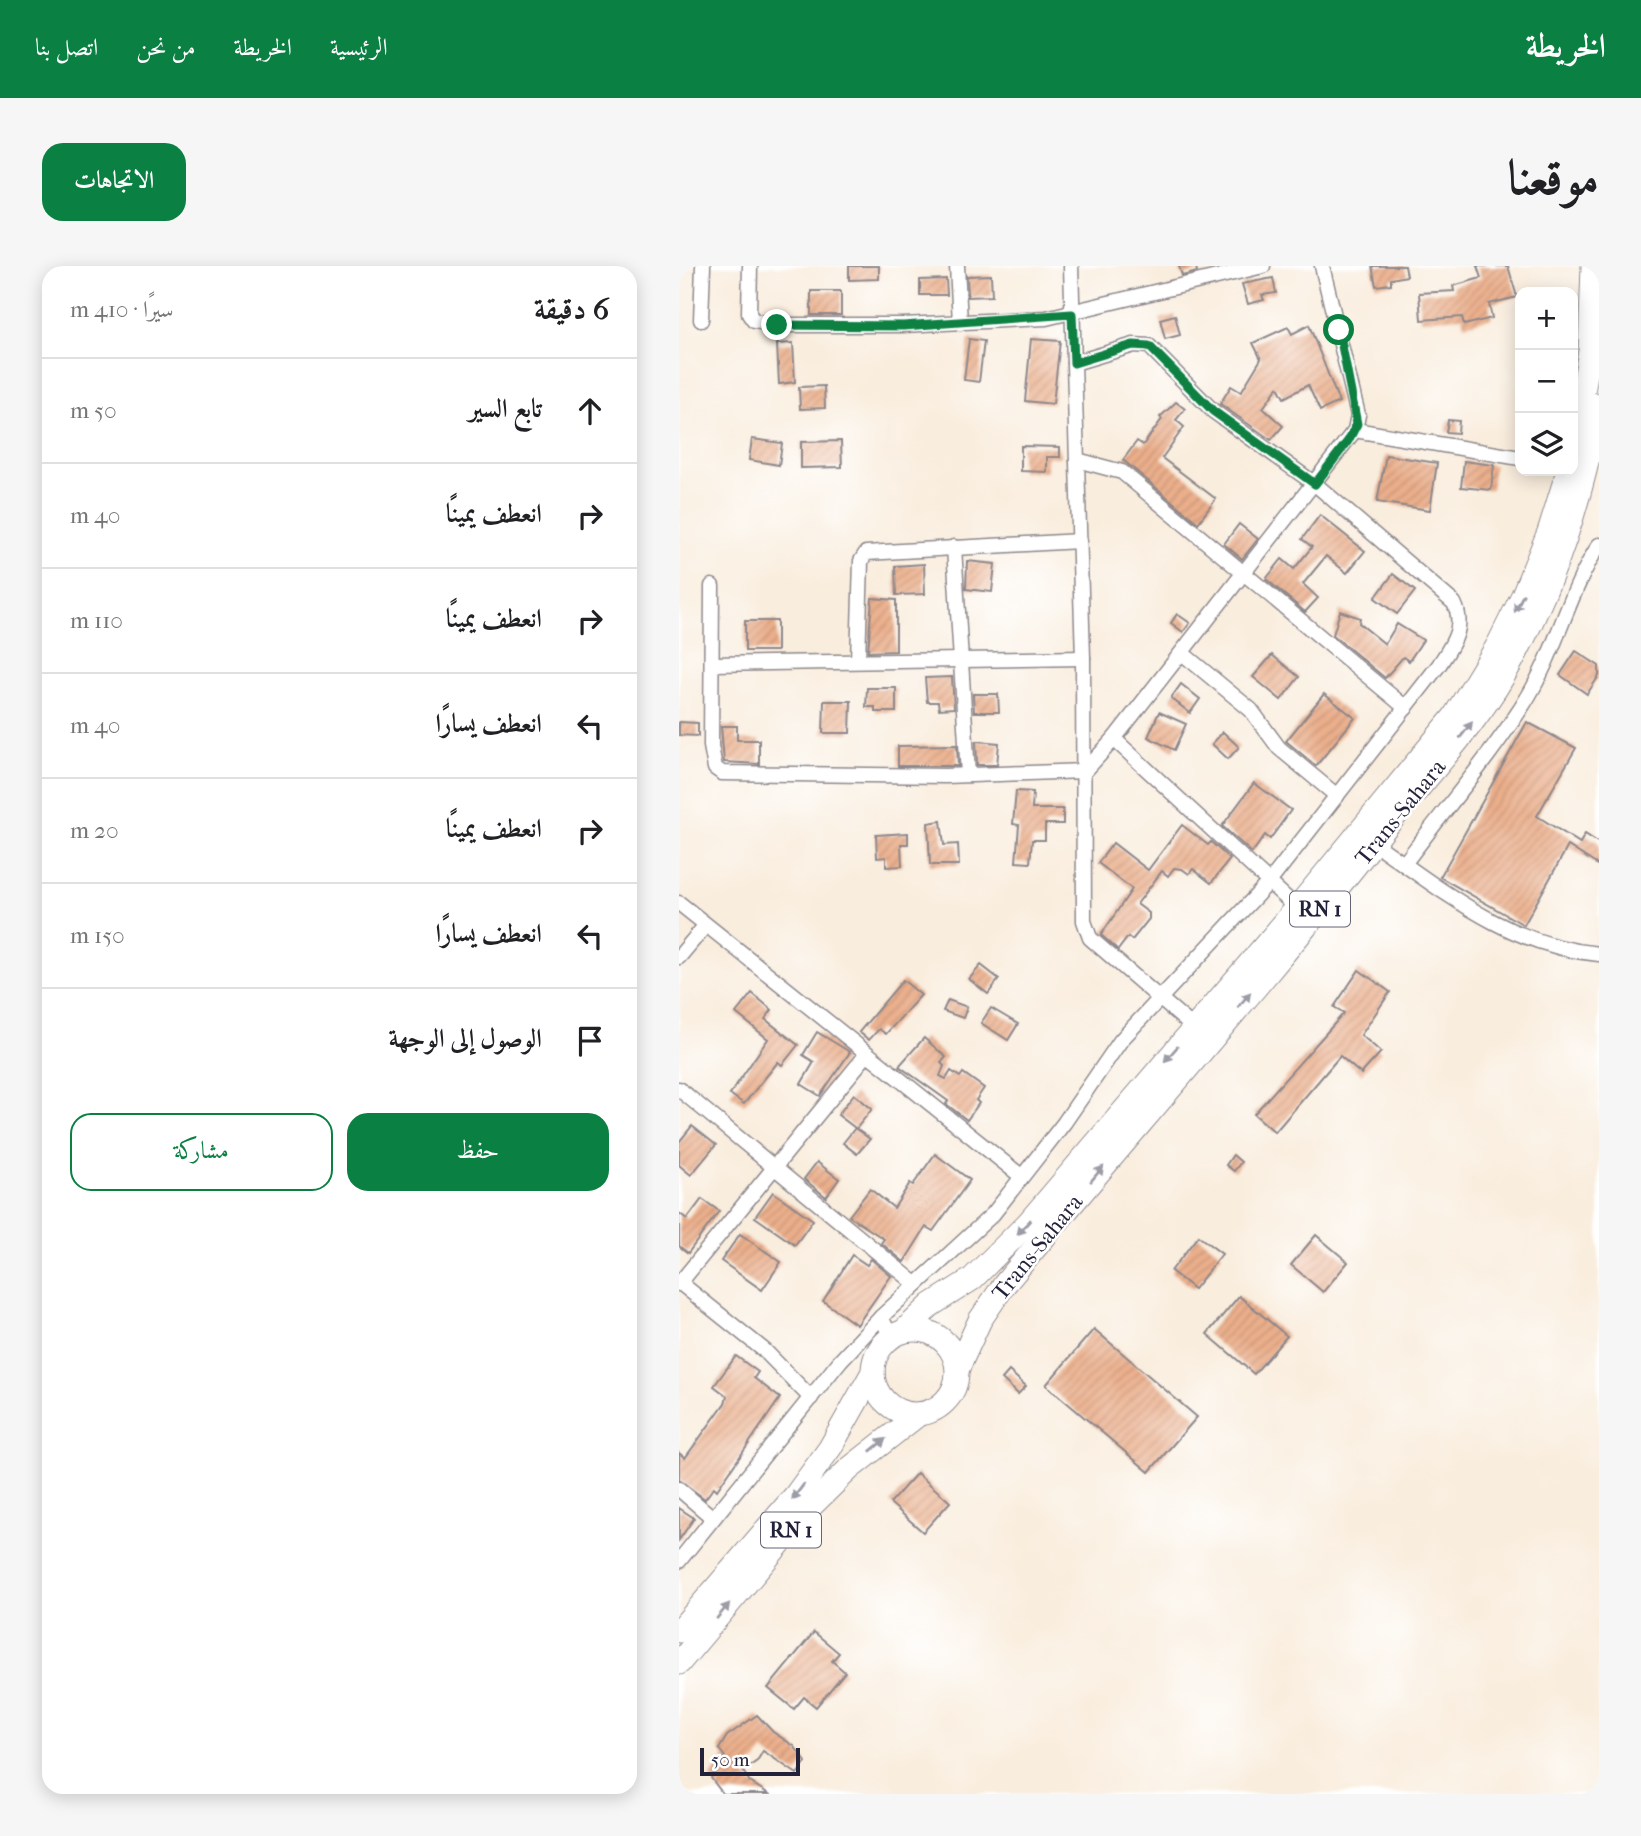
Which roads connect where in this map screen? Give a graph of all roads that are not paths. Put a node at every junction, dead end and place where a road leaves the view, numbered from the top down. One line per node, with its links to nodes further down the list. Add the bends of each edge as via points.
1 (703, 266): 9 (street)
2 (750, 266): 10 (street, via 749,314 759,323)
3 (957, 266): 10 (street)
4 (1071, 266): 8 (street)
5 (1263, 266): 8 (street)
6 (1322, 266): 14 (street, via 1358,415)
7 (1593, 266): 13 (highway, via 1590,351)
8 (1072, 314): 10 (street); 11 (street)
9 (701, 320)
10 (960, 323)
11 (1074, 363): 16 (street); 18 (street, via 1133,345 1149,346 1213,411)
12 (1599, 404): 34 (highway, Trans-Sahara / RN 1, one-way to 12, via 1476,717 1515,656 1567,531)
13 (1578, 422)
14 (1355, 430): 15 (street); 18 (street)
15 (1515, 457)
16 (1077, 460): 19 (street); 22 (street, via 1122,472)
17 (1566, 476): 38 (highway, Trans-Sahara / RN 1, one-way to 38, via 1535,567 1466,699)
18 (1315, 484): 22 (street); 29 (street, via 1454,603 1458,612 1455,641)
19 (1080, 541): 21 (street); 25 (street)
20 (1599, 545): 35 (street, via 1580,576 1546,664 1523,705)
21 (954, 547): 26 (street); 27 (street, via 863,555)
22 (1243, 575): 24 (street); 29 (street)
23 (712, 586): 28 (street)
24 (1182, 653): 30 (street); 33 (street, via 1251,710 1279,748)
25 (1083, 658): 26 (street); 31 (street)
26 (961, 660): 27 (street); 32 (street)
27 (858, 661): 28 (street)
28 (712, 664): 32 (street, via 711,746 720,772)
29 (1406, 708): 33 (street)
30 (1114, 739): 31 (street); 36 (street)
31 (1085, 771): 32 (street); 42 (street, via 1086,932)
32 (968, 775)
33 (1337, 796): 36 (street)
34 (1374, 843): 35 (street); 51 (highway, Trans-Sahara / RN 1, one-way to 34, via 980,1320 1003,1285)
35 (1404, 864): 40 (street, via 1518,936)
36 (1270, 881): 38 (street); 42 (street)
37 (679, 903): 39 (street)
38 (1297, 908): 43 (highway, Trans-Sahara / RN 1)
39 (705, 926): 41 (street); 44 (street)
40 (1599, 954)
41 (679, 957)
42 (1160, 998): 43 (street); 47 (street, via 1121,1040)
43 (1194, 1028): 50 (highway, Trans-Sahara / RN 1, one-way to 50, via 994,1259 972,1279)
44 (867, 1054): 46 (street); 47 (street)
45 (679, 1089): 46 (street)
46 (773, 1167): 48 (street); 49 (street)
47 (1021, 1176): 49 (street, via 987,1220)
48 (679, 1283): 53 (street, via 765,1351)
49 (916, 1284): 50 (street)
50 (892, 1329): 51 (highway, via 933,1334 954,1354); 52 (highway); 53 (street, via 826,1377)
51 (958, 1368): 54 (highway, via 951,1396 940,1407)
52 (873, 1372): 54 (highway, via 885,1402 897,1410); 58 (highway, RN 1, one-way to 58, via 830,1448 796,1496)
53 (811, 1398): 56 (street)
54 (919, 1414): 59 (highway, RN 1, one-way to 54, via 812,1505)
55 (679, 1489): 56 (street)
56 (713, 1518): 57 (street)
57 (679, 1561)
58 (679, 1631)
59 (679, 1663)

